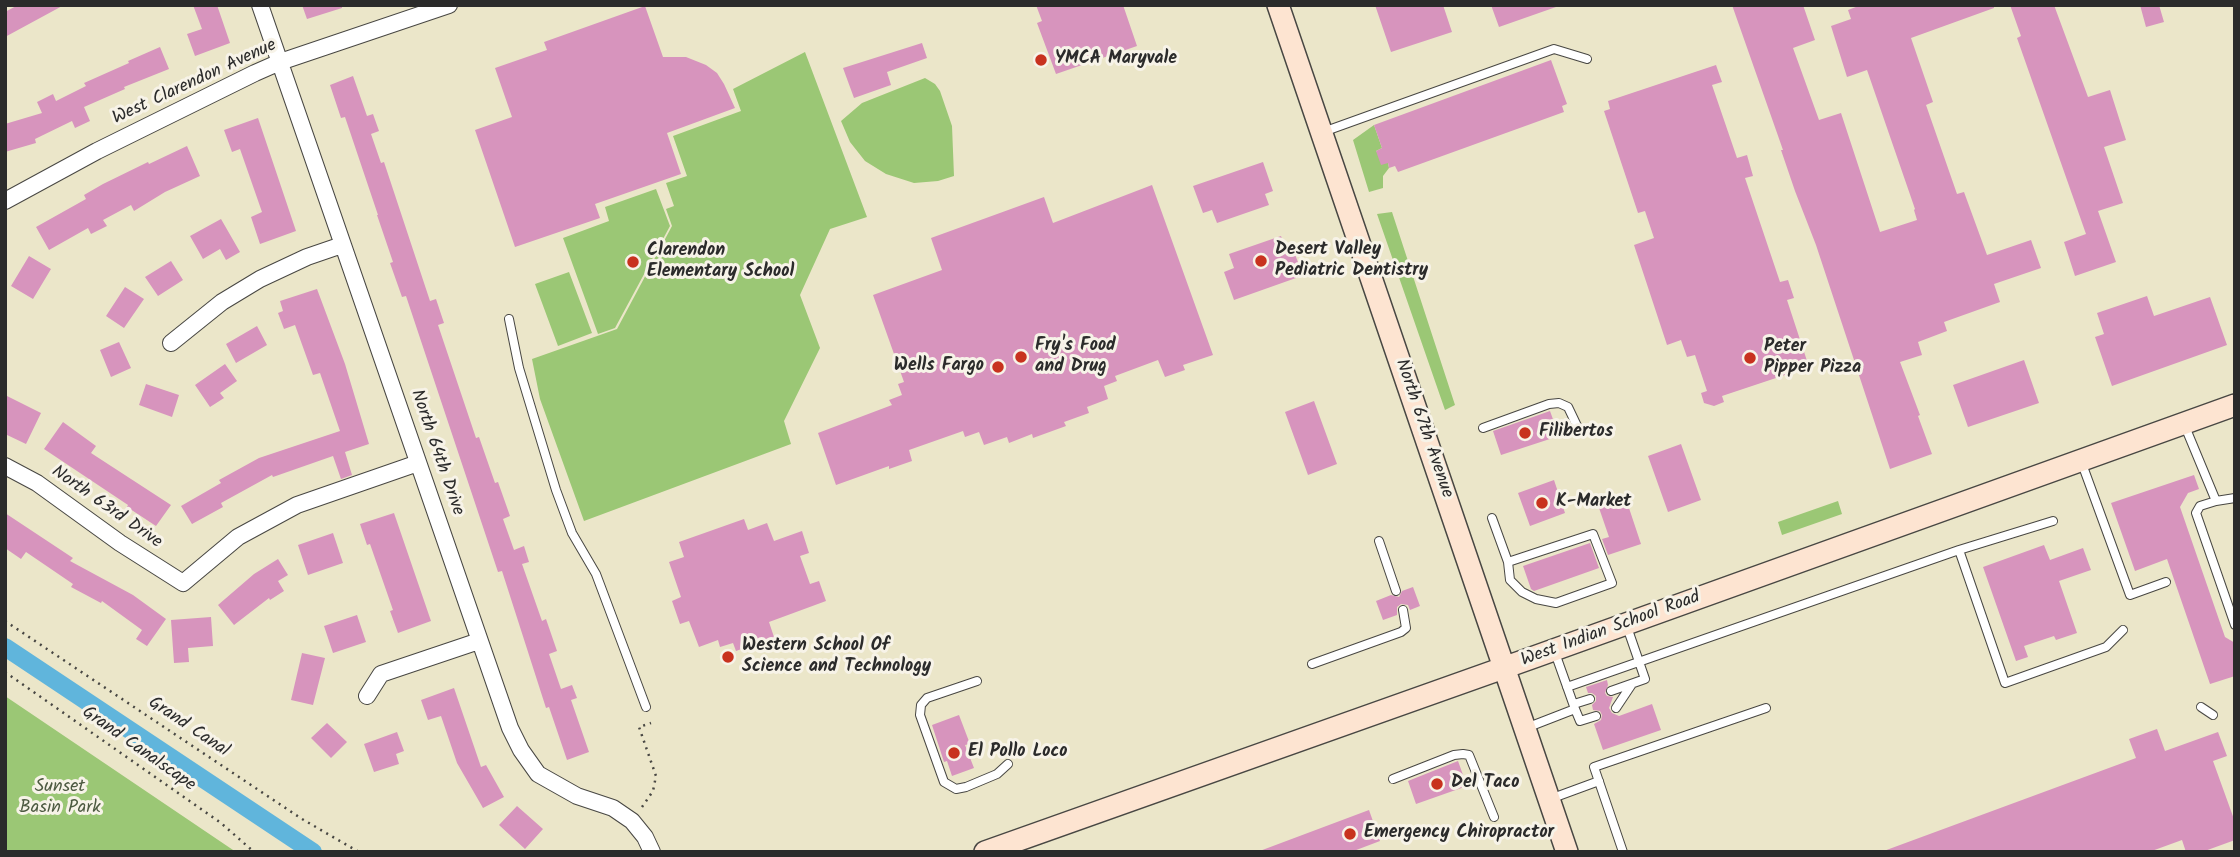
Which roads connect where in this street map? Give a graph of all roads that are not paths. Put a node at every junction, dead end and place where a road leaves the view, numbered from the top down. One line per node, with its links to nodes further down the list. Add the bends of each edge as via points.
1 (260, 5): 5 (street, North 64th Drive)
2 (449, 5): 5 (street, West Clarendon Avenue)
3 (1279, 5): 6 (main road, North 67th Avenue)
4 (1587, 59): 6 (lane, via 1554,49)
5 (279, 62): 7 (street, West Clarendon Avenue); 8 (street, North 64th Drive)
6 (1323, 132): 35 (main road, North 67th Avenue)
7 (5, 201)
8 (342, 245): 10 (street, via 260,278); 16 (street, North 64th Drive)
9 (509, 319): 42 (lane, via 519,368 560,500 572,533 596,574)
10 (171, 343)
11 (2235, 405): 12 (main road, West Indian School Road)
12 (2184, 424): 15 (main road, West Indian School Road); 19 (lane)
13 (1483, 428): 14 (lane, via 1559,403 1568,407)
14 (1578, 428)
15 (2081, 461): 25 (lane, via 2130,595); 28 (main road, West Indian School Road)
16 (418, 463): 17 (street, North 63rd Drive, via 297,505 238,537 183,583); 31 (street, North 64th Drive)
17 (5, 466)
18 (2235, 498): 19 (lane)
19 (2216, 501): 29 (lane, via 2200,506 2196,513)
20 (1492, 518): 24 (lane)
21 (2053, 521): 23 (lane)
22 (1378, 541): 26 (lane)
23 (1959, 550): 30 (lane, via 2005,683 2106,647); 33 (lane)
24 (1508, 562): 24 (lane, via 1593,534 1612,583 1556,603 1546,601 1522,592 1510,580)
25 (2166, 582)
26 (1396, 591)
27 (1403, 610): 34 (lane, via 1406,628 1401,632)
28 (1626, 624): 32 (main road, West Indian School Road); 33 (lane)
29 (2235, 625)
30 (2123, 630)
31 (479, 641): 40 (street, via 380,674); 55 (street, North 64th Drive, via 510,728 538,774 632,821)
32 (1554, 650): 35 (main road, West Indian School Road); 38 (lane)
33 (1639, 661): 37 (lane, via 1645,679); 38 (lane)
34 (1312, 664)
35 (1505, 668): 49 (main road, North 67th Avenue); 56 (main road, West Indian School Road)
36 (977, 681): 50 (lane, via 927,698 921,705 920,715 943,782 956,789 966,787)
37 (1632, 683): 39 (lane); 45 (lane)
38 (1567, 687): 43 (lane)
39 (1611, 691)
40 (367, 696)
41 (1590, 699): 43 (lane)
42 (646, 707)
43 (1575, 707): 48 (lane, via 1580,721); 49 (lane)
44 (2202, 707): 47 (lane)
45 (1616, 708)
46 (1766, 708): 52 (lane, via 1594,767)
47 (2213, 715)
48 (1595, 716)
49 (1526, 728): 53 (main road, North 67th Avenue)
50 (1008, 764)
51 (1393, 779): 54 (lane, via 1454,755 1469,755)
52 (1599, 781): 53 (lane); 58 (lane)
53 (1549, 799): 57 (main road, North 67th Avenue)
54 (1494, 817)
55 (652, 852)
56 (985, 852)
57 (1567, 852)
58 (1623, 852)

